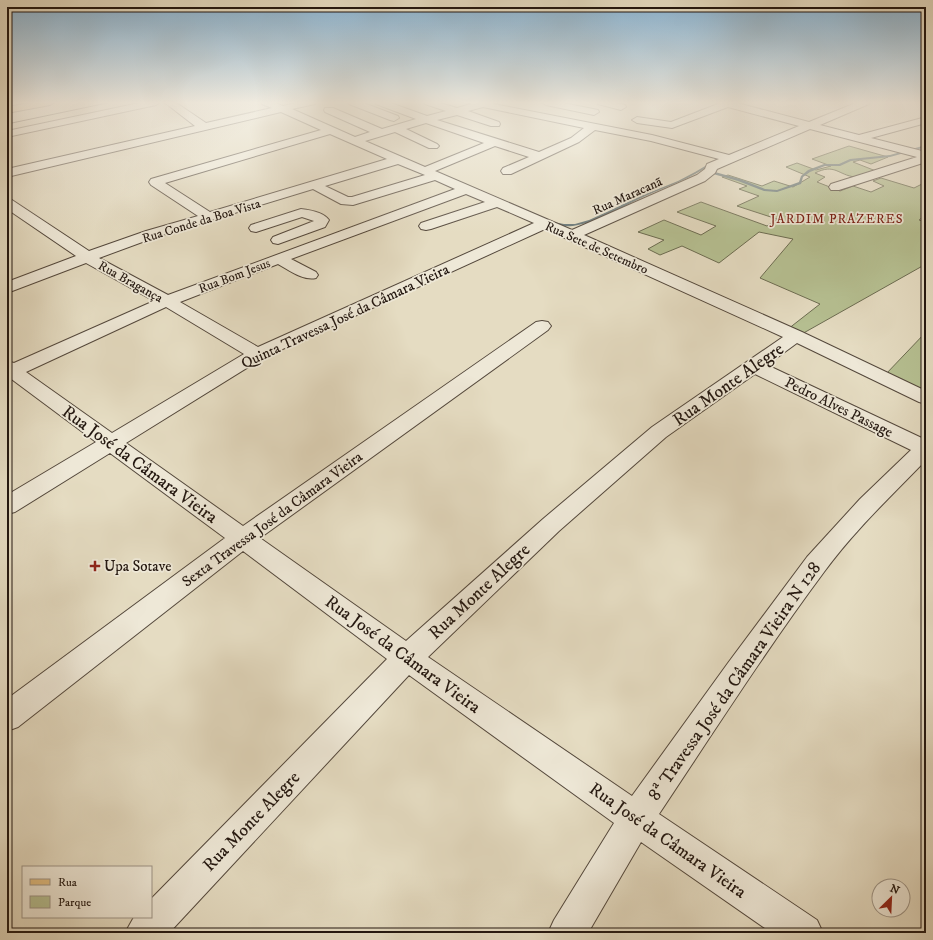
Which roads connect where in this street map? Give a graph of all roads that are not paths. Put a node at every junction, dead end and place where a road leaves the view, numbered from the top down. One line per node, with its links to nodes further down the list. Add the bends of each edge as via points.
1 (123, 146): 17 (street)
2 (278, 146): 26 (street, via 155,182)
3 (367, 146): 15 (street, Rua Sete de Setembro)
4 (488, 146): 18 (street)
5 (508, 146): 11 (street)
6 (564, 146): 11 (street)
7 (631, 146): 13 (street)
8 (682, 146): 14 (street)
9 (763, 146): 14 (street, Rua Maracanã)
10 (887, 146): 12 (street)
11 (539, 156): 16 (street)
12 (926, 157): 20 (street)
13 (688, 159)
14 (732, 159): 31 (street, Rua Maracanã, via 706,166 711,170 701,178)
15 (397, 160): 18 (street, Rua Sete de Setembro); 19 (street, Rua Conde da Boa Vista)
16 (507, 171)
17 (7, 173)
18 (430, 173): 19 (street, via 353,202); 21 (street, Rua Sete de Setembro)
19 (314, 185): 24 (street, Rua Conde da Boa Vista)
20 (834, 187)
21 (467, 189): 23 (street, Rua Sete de Setembro); 25 (street, Rua Bom Jesus)
22 (7, 203): 33 (street, Rua Bragança)
23 (496, 203): 27 (street, Rua Sete de Setembro); 28 (street)
24 (228, 211): 26 (street, Rua Conde da Boa Vista); 29 (street)
25 (397, 214): 28 (street); 32 (street, Rua Bom Jesus)
26 (209, 217): 33 (street, Rua Conde da Boa Vista, via 150,234)
27 (544, 224): 31 (street, Rua Sete de Setembro); 39 (street, Quinta Travessa José da Câmara Vieira)
28 (426, 226): 30 (street)
29 (256, 228): 32 (street); 32 (street, via 304,213 322,220 320,224)
30 (443, 234)
31 (572, 235): 38 (street, Rua Sete de Setembro)
32 (280, 247): 34 (street); 36 (street, Rua Bom Jesus)
33 (86, 257): 35 (street, Rua Conde da Boa Vista); 36 (street, Rua Bragança)
34 (310, 275)
35 (7, 288)
36 (167, 301): 39 (street, Rua Bragança); 41 (street, Rua Bom Jesus)
37 (542, 326): 46 (street, Sexta Travessa José da Câmara Vieira)
38 (796, 336): 40 (street, Rua Monte Alegre); 42 (street, Rua Sete de Setembro)
39 (257, 354): 43 (street, Quinta Travessa José da Câmara Vieira)
40 (754, 366): 44 (street, Pedro Alves Passage); 47 (street, Rua Monte Alegre, via 659,432 551,525)
41 (9, 371): 43 (street, Rua José da Câmara Vieira)
42 (926, 398)
43 (110, 442): 45 (street, Quinta Travessa José da Câmara Vieira); 46 (street, Rua José da Câmara Vieira)
44 (925, 447): 49 (street, 8ª Travessa José da Câmara Vieira N 128, via 868,505 816,564)
45 (7, 506)
46 (243, 538): 47 (street, Rua José da Câmara Vieira); 48 (street, Sexta Travessa José da Câmara Vieira)
47 (407, 658): 49 (street, Rua José da Câmara Vieira); 50 (street, Rua Monte Alegre)
48 (7, 717)
49 (636, 819): 51 (street, 8ª Travessa José da Câmara Vieira N 128); 52 (street, Rua José da Câmara Vieira)
50 (144, 933)
51 (567, 933)
52 (804, 933)

